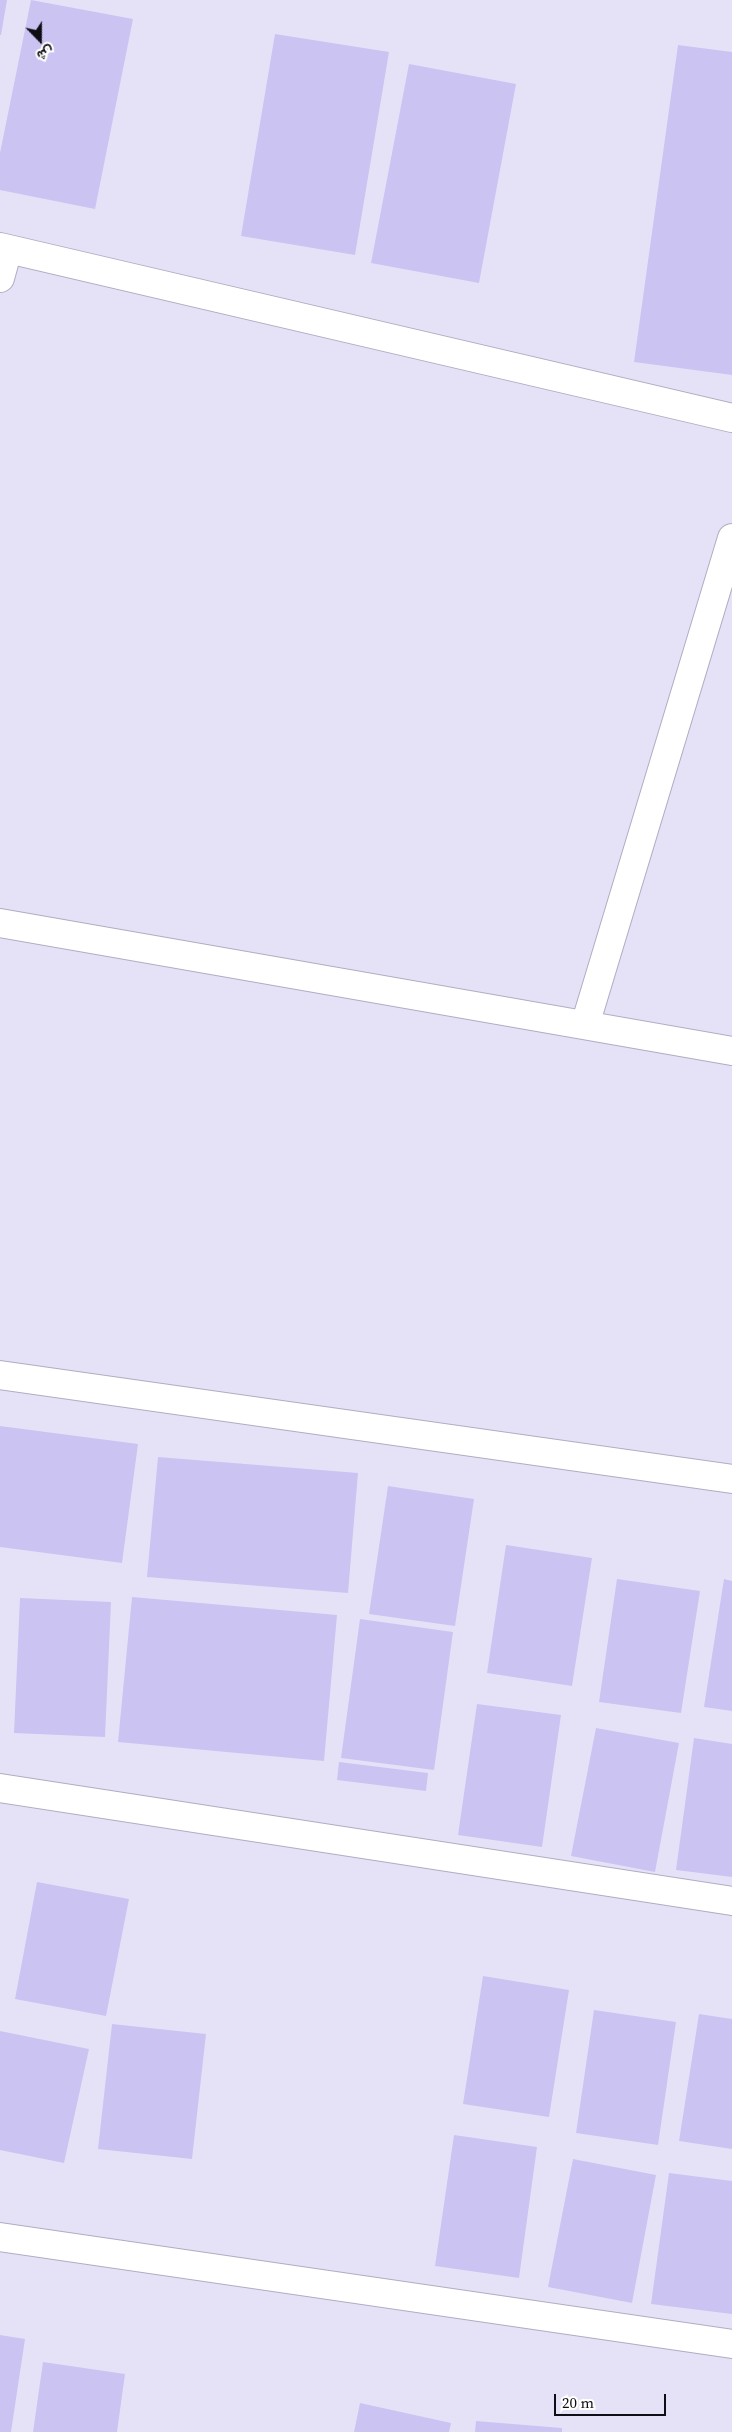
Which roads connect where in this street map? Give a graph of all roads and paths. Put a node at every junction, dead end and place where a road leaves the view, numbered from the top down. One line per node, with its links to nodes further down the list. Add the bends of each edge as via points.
1 (4, 248): 2 (street); 3 (street)
2 (0, 278)
3 (732, 418)
4 (732, 538): 6 (street)
5 (0, 923): 6 (street)
6 (585, 1025): 7 (street)
7 (732, 1051)
8 (0, 1375): 9 (street)
9 (732, 1479)
10 (0, 1788): 11 (street)
11 (732, 1901)
12 (0, 2237): 13 (street)
13 (732, 2344)

